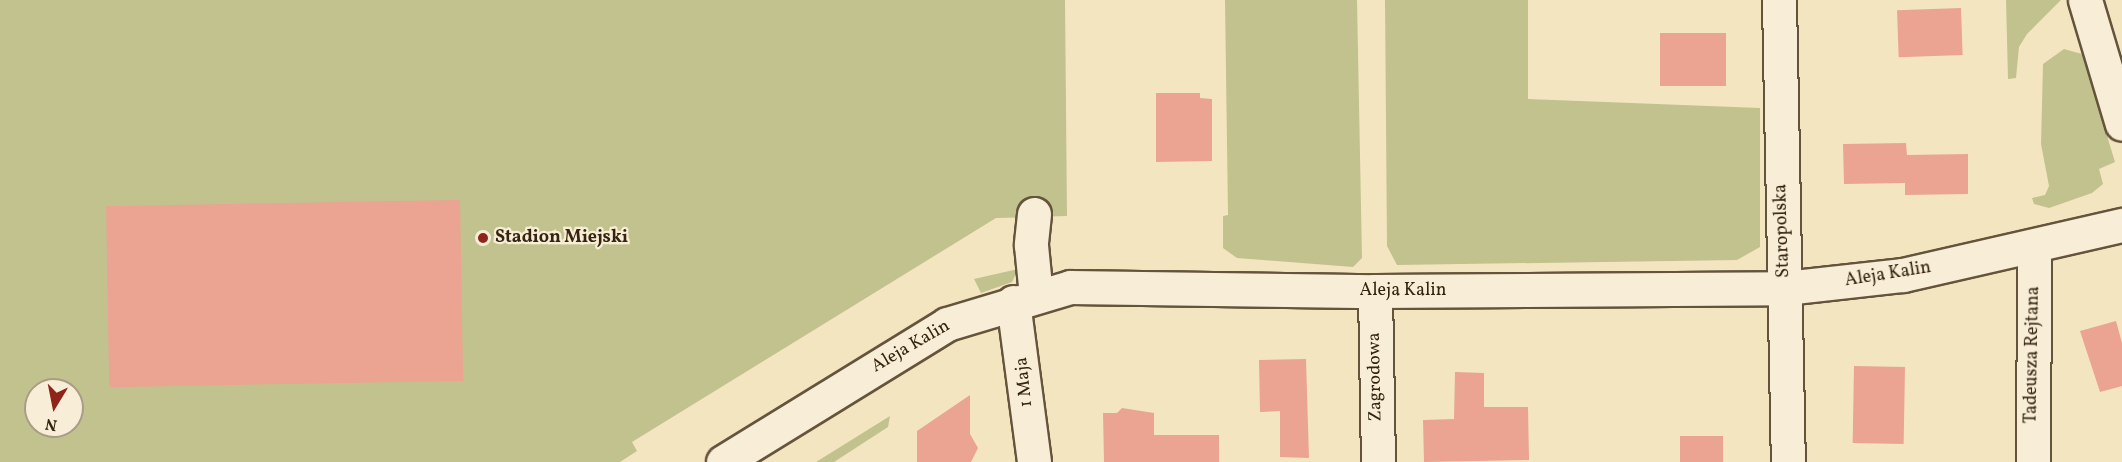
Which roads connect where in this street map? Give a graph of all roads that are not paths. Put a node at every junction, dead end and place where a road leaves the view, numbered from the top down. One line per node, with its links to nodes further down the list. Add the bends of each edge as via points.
1 (1779, 0): 7 (street, Staropolska)
2 (2085, 0): 3 (street)
3 (2122, 124)
4 (1034, 214): 9 (street, 1 Maja)
5 (2122, 225): 6 (street, Aleja Kalin)
6 (2034, 247): 7 (street, Aleja Kalin, via 1903,275); 14 (street, Tadeusza Rejtana)
7 (1785, 288): 8 (street, Aleja Kalin); 13 (street, Staropolska)
8 (1375, 291): 9 (street, Aleja Kalin, via 1093,286); 12 (street, Zagrodowa)
9 (1025, 299): 10 (street, Aleja Kalin, via 933,332); 11 (street, 1 Maja)
10 (723, 462)
11 (1034, 462)
12 (1378, 462)
13 (1788, 462)
14 (2033, 462)

